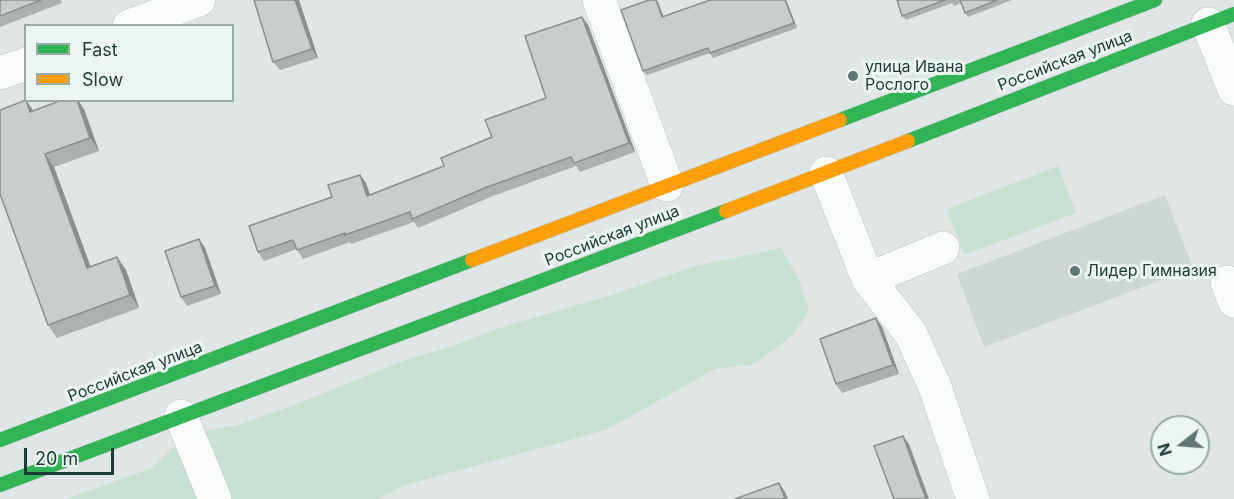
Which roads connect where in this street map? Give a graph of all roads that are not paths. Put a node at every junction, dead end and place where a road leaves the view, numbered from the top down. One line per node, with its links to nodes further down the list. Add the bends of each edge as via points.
1 (199, 0): 5 (street)
2 (599, 0): 10 (street)
3 (1155, 0): 10 (main road, Российская улица)
4 (1221, 19): 8 (street); 9 (main road, Российская улица)
5 (134, 24)
6 (24, 65): 7 (street)
7 (0, 73)
8 (1234, 89)
9 (826, 173): 12 (street); 13 (main road, Российская улица)
10 (667, 185): 14 (main road, Российская улица)
11 (943, 248): 12 (street)
12 (868, 279): 17 (street, via 911,334)
13 (180, 416): 15 (main road, Российская улица); 16 (street)
14 (0, 440)
15 (0, 485)
16 (215, 499)
17 (973, 499)

